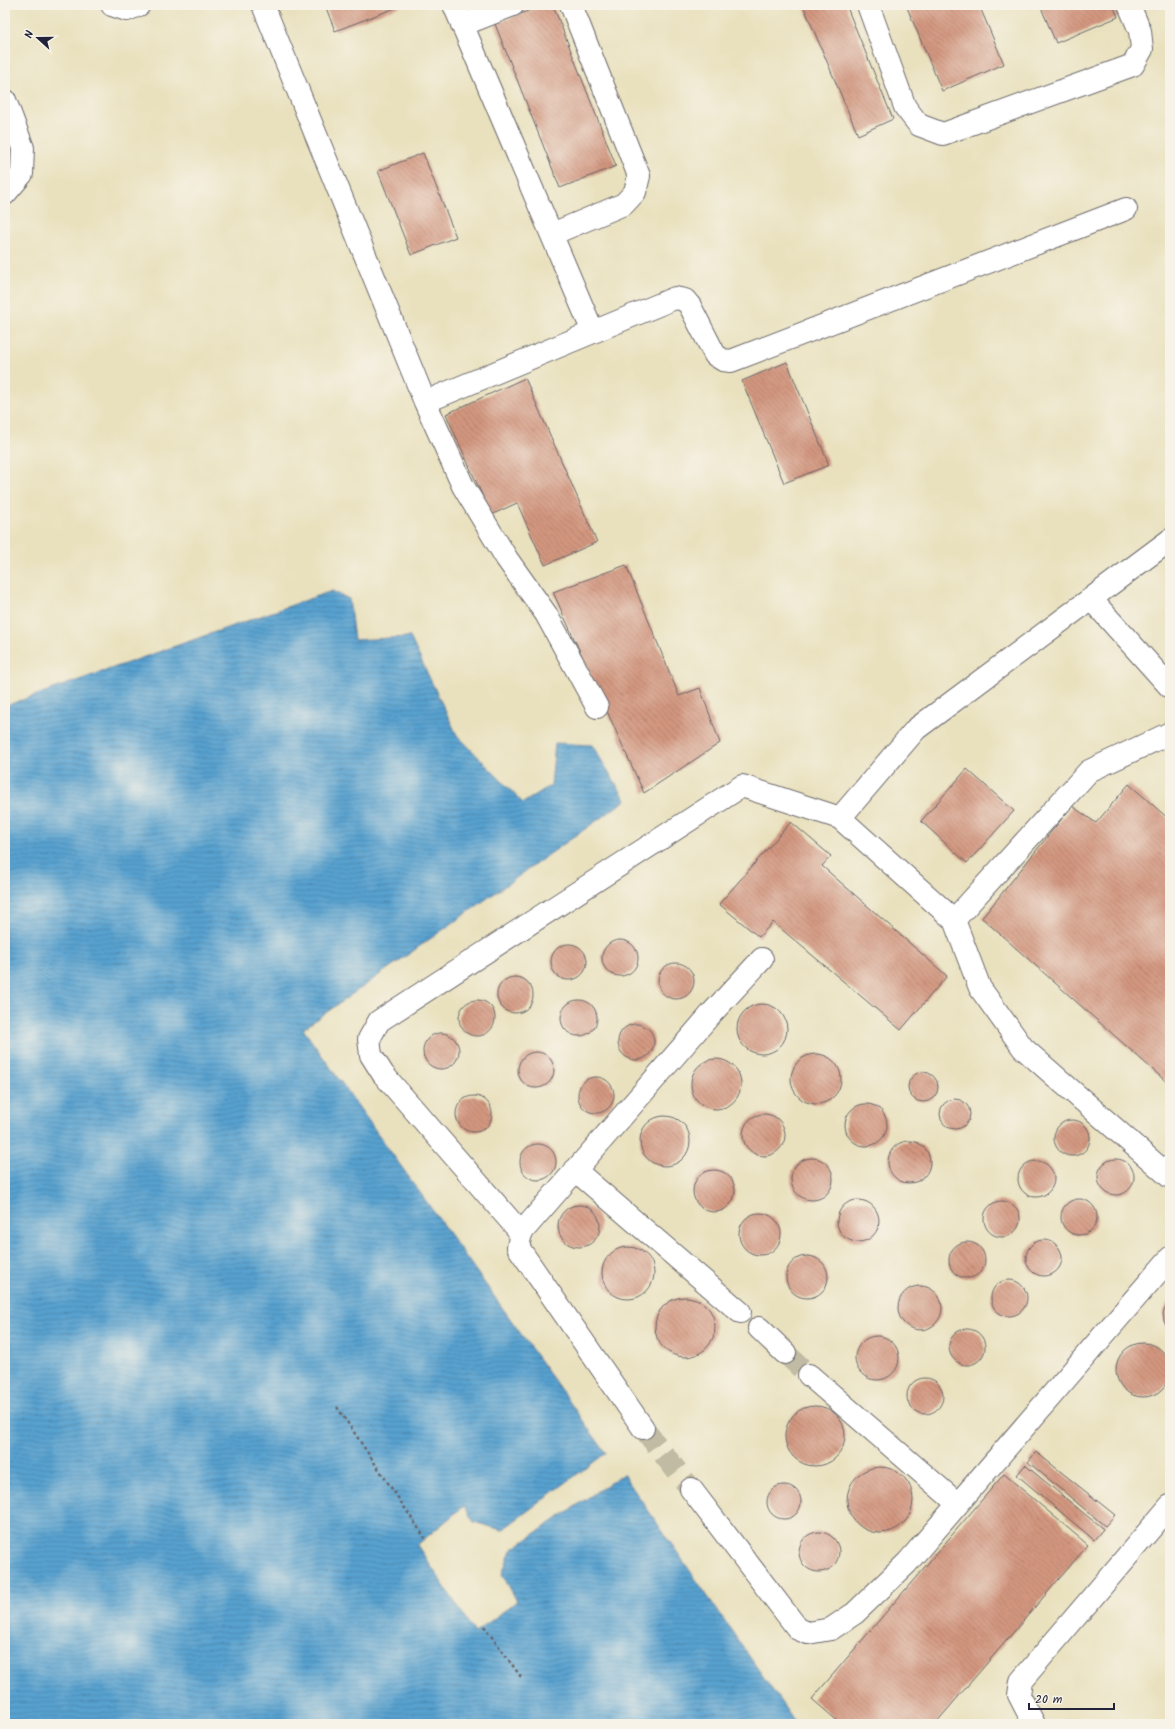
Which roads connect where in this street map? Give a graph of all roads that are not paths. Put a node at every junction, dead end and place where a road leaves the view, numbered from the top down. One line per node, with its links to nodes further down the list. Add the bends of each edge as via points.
1 (112, 5): 2 (street, via 127,10)
2 (139, 5)
3 (263, 5): 15 (street)
4 (454, 5): 9 (street)
5 (513, 5): 9 (street)
6 (570, 5): 13 (street, via 639,176 636,192 624,204)
7 (868, 5): 8 (street, via 906,107 919,125 943,134 1133,65 1142,49 1140,31)
8 (1129, 5)
9 (462, 25): 13 (street)
10 (5, 100): 11 (street, via 23,148 22,174)
11 (5, 194)
12 (1126, 209): 14 (street, via 731,361 715,355 685,300 675,298)
13 (552, 234): 14 (street)
14 (593, 332): 15 (street)
15 (425, 402): 19 (street, via 463,486 508,560 546,614)
16 (1170, 540): 17 (street)
17 (1091, 599): 18 (street); 21 (street, via 916,729)
18 (1170, 687)
19 (597, 707)
20 (1170, 733): 22 (street, via 1089,771)
21 (840, 818): 22 (street); 26 (street, via 742,786 379,1021 369,1039 371,1055 383,1074)
22 (954, 920): 25 (street, via 980,988 1023,1048)
23 (762, 959): 24 (street)
24 (575, 1170): 26 (street); 28 (street)
25 (1170, 1177)
26 (521, 1233): 32 (street, via 518,1247)
27 (1170, 1258): 34 (street)
28 (740, 1312)
29 (759, 1328): 30 (street)
30 (785, 1353)
31 (808, 1375): 34 (street)
32 (643, 1428)
33 (691, 1489): 34 (street, via 798,1629 808,1633 831,1629 855,1613 907,1563)
34 (958, 1504)
35 (1170, 1506): 36 (street, via 1021,1681 1019,1696)
36 (1034, 1724)

